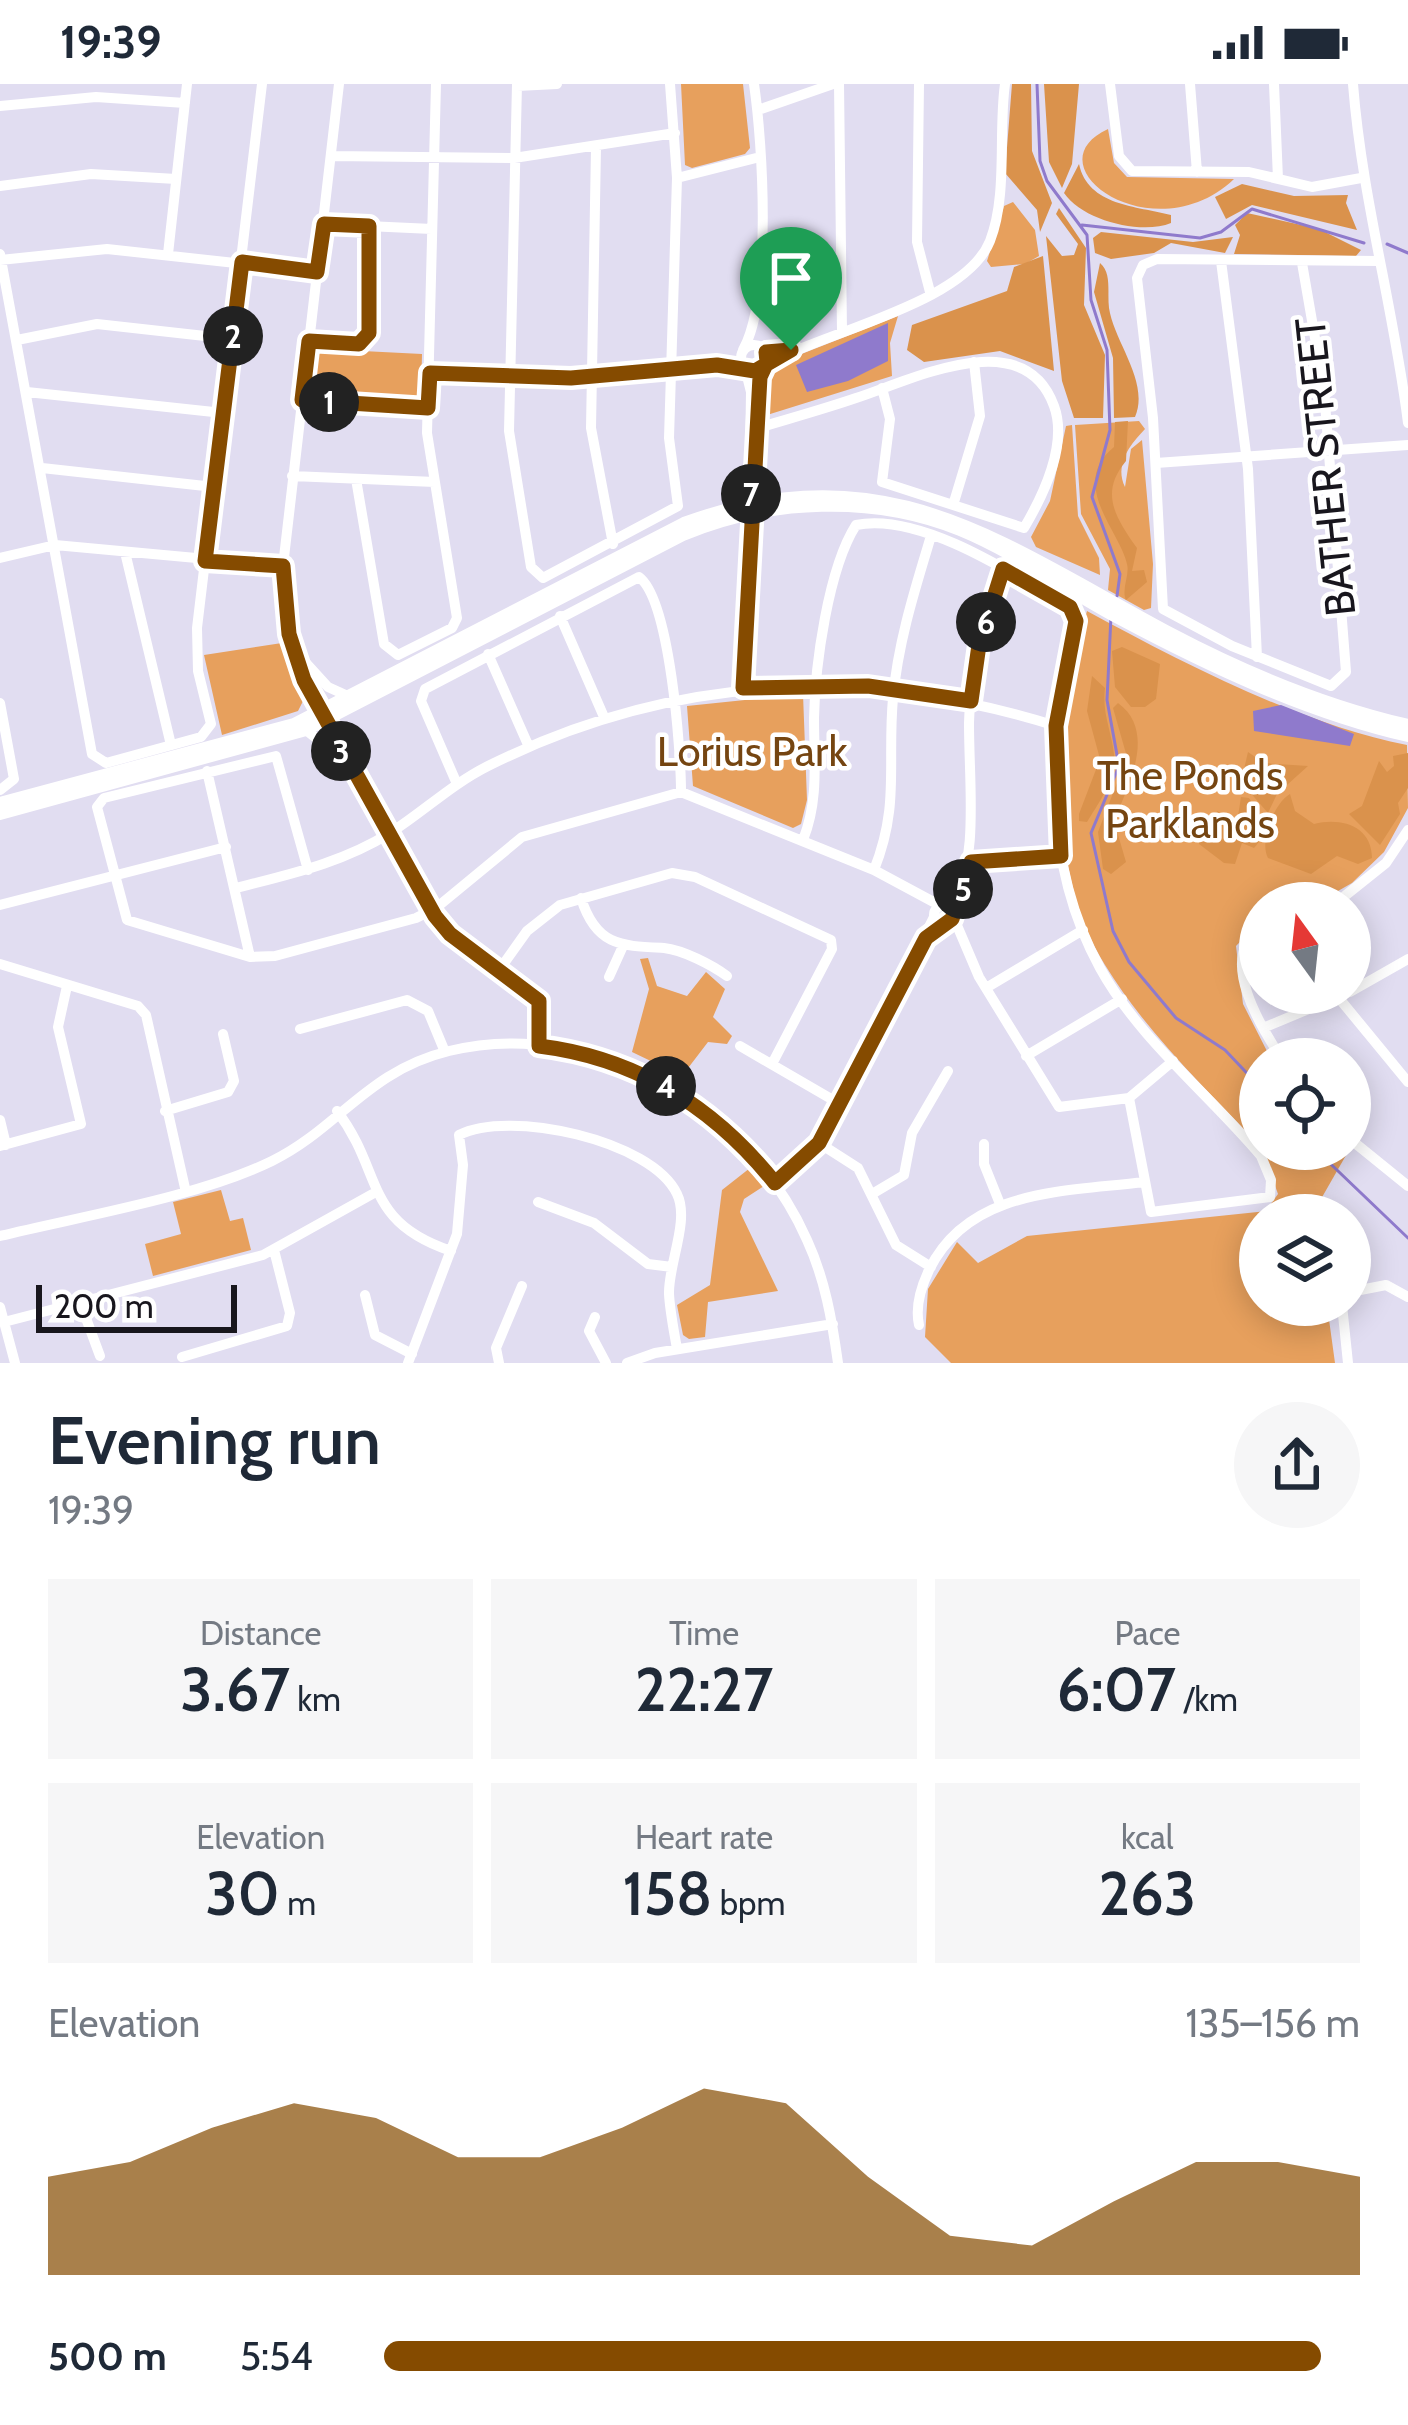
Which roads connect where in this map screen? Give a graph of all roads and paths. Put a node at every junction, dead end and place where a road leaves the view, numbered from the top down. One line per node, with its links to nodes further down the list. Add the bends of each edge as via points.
1 (49, 84): 17 (street)
2 (187, 84): 18 (street)
3 (262, 84): 40 (street)
4 (339, 84): 23 (street)
5 (436, 84): 26 (street)
6 (557, 84): 16 (street)
7 (670, 84): 21 (street)
8 (754, 84): 20 (street)
9 (836, 84): 20 (street); 45 (street)
10 (919, 84): 43 (street, via 917,242)
11 (1005, 84): 43 (street, via 990,240 974,266)
12 (1110, 84): 27 (street, via 1124,165 1141,173)
13 (1190, 84): 27 (street)
14 (1274, 84): 31 (street)
15 (1353, 84): 29 (street)
16 (517, 85): 25 (street)
17 (50, 99): 18 (street); 19 (street)
18 (185, 103): 30 (street)
19 (0, 106)
20 (758, 110): 24 (street)
21 (675, 133): 22 (street); 28 (street)
22 (596, 148): 25 (street); 56 (street)
23 (332, 156): 26 (street); 33 (street)
24 (760, 157): 28 (street); 44 (street)
25 (514, 158): 26 (street); 57 (street)
26 (434, 160): 35 (street)
27 (1197, 172): 31 (street)
28 (677, 178): 54 (street)
29 (1360, 178): 31 (street, via 1312,187); 39 (street)
30 (176, 179): 32 (street, via 91,174); 36 (street)
31 (1277, 179)
32 (0, 186)
33 (324, 224): 34 (street); 42 (street)
34 (369, 226): 35 (street); 48 (street, via 368,338)
35 (432, 229): 55 (street)
36 (168, 254): 37 (street, via 86,249); 40 (street)
37 (0, 258): 47 (street)
38 (1221, 261): 41 (street); 67 (street); 68 (street, via 1153,260 1138,272)
39 (1379, 261): 41 (street); 63 (street)
40 (242, 262): 42 (street); 46 (street)
41 (1302, 262): 66 (street, BATHER STREET)
42 (317, 272): 48 (street)
43 (930, 292): 45 (street)
44 (756, 322): 49 (street); 50 (street)
45 (842, 332): 50 (street)
46 (232, 339): 47 (street, via 98,324); 62 (street)
47 (17, 340): 59 (street)
48 (309, 341): 60 (street)
49 (742, 351): 50 (street, via 752,344); 52 (street); 53 (street)
50 (764, 358): 53 (street); 64 (street)
51 (974, 362): 58 (street); 75 (street, via 980,416); 75 (street, via 1000,362 1043,386 1056,410 1053,461 1020,530)
52 (717, 365): 53 (street); 54 (street)
53 (744, 367): 70 (street)
54 (673, 371): 56 (street); 78 (street, via 669,438 678,506)
55 (430, 373): 57 (street); 61 (street)
56 (593, 377): 57 (street); 78 (street, via 591,428)
57 (512, 378): 78 (street, via 509,430 534,574 550,578)
58 (882, 388): 64 (street); 75 (street, via 890,415 882,482)
59 (27, 392): 62 (street); 69 (street)
60 (302, 400): 61 (street); 71 (street)
61 (428, 408): 73 (street)
62 (223, 413): 74 (street)
63 (1408, 423)
64 (758, 428): 70 (street)
65 (1408, 445): 66 (street)
66 (1330, 452): 67 (street); 89 (street, BATHER STREET, via 1346,672 1331,686)
67 (1247, 458): 68 (street); 89 (street)
68 (1156, 464): 89 (street, via 1163,609)
69 (42, 468): 74 (street); 79 (street)
70 (753, 470): 76 (street)
71 (292, 476): 72 (street); 83 (street)
72 (356, 479): 73 (street); 73 (street, via 384,644 394,656 457,621)
73 (435, 482)
74 (214, 487): 82 (street)
75 (954, 502)
76 (750, 508): 85 (main road, via 849,507 922,518); 91 (street); 93 (main road, via 684,523); 97 (main road)
77 (931, 536): 84 (street); 90 (street, via 863,523 852,531); 92 (street)
78 (613, 544)
79 (55, 545): 80 (street); 81 (street); 103 (street, via 96,760)
80 (125, 552): 82 (street); 103 (street)
81 (0, 558)
82 (205, 561): 83 (street); 103 (street, via 196,648 209,731)
83 (283, 566): 87 (street)
84 (1003, 569): 95 (street); 100 (street, via 1076,615)
85 (1119, 612): 99 (main road, via 1255,672); 102 (main road, via 1245,679)
86 (560, 616): 88 (street); 94 (street, via 641,578 656,608); 98 (street)
87 (291, 646): 93 (street, via 328,687); 97 (street)
88 (488, 654): 104 (street); 107 (street, via 427,687 423,706)
89 (1257, 657)
90 (817, 684): 91 (street); 92 (street); 114 (street, via 814,806)
91 (743, 688): 94 (street)
92 (894, 688): 95 (street); 120 (street, via 892,822)
93 (352, 697): 97 (main road)
94 (675, 699): 98 (street); 109 (street)
95 (971, 701): 100 (street); 118 (street)
96 (0, 703): 108 (street, via 14,779)
97 (324, 716): 101 (main road); 105 (street); 110 (main road)
98 (604, 717): 104 (street)
99 (1408, 725)
100 (1056, 726): 117 (street)
101 (306, 730): 105 (street); 111 (main road)
102 (1408, 736)
103 (171, 746)
104 (530, 747): 107 (street)
105 (353, 765): 113 (street)
106 (207, 771): 115 (street); 119 (street, via 276,756); 121 (street, via 100,802)
107 (457, 784): 113 (street)
108 (0, 790)
109 (681, 791): 114 (street); 126 (street, via 522,837)
110 (0, 803)
111 (0, 814)
112 (1408, 830): 116 (street)
113 (390, 833): 119 (street); 126 (street)
114 (803, 840): 120 (street)
115 (226, 847): 121 (street); 123 (street)
116 (1403, 848): 122 (street)
117 (1061, 856): 118 (street); 128 (street)
118 (971, 862): 127 (street)
119 (308, 870): 123 (street)
120 (874, 870): 127 (street)
121 (112, 875): 125 (street); 130 (street, via 127,920)
122 (1363, 882)
123 (236, 888): 130 (street)
124 (581, 898): 129 (street, via 591,925); 133 (street, via 532,926); 152 (street, via 680,873 826,933 832,949)
125 (0, 905)
126 (432, 910): 130 (street); 133 (street)
127 (943, 915): 138 (street, via 964,938); 156 (street)
128 (1083, 930): 138 (street); 139 (street)
129 (623, 946): 134 (street, via 670,949); 135 (street)
130 (250, 957)
131 (1407, 962): 136 (street)
132 (0, 964): 137 (street)
133 (500, 970): 147 (street, via 539,1001)
134 (727, 976)
135 (609, 977)
136 (1371, 981)
137 (67, 986): 158 (street, via 139,1006); 162 (street, via 58,1027 81,1124)
138 (986, 988): 150 (street)
139 (1122, 999): 150 (street); 151 (street)
140 (1259, 1014): 143 (street)
141 (1297, 1014): 143 (street)
142 (1359, 1014): 154 (street)
143 (1263, 1028): 146 (street)
144 (300, 1029): 149 (street, via 406,1000 428,1011)
145 (223, 1034): 158 (street, via 234,1081 228,1092)
146 (1269, 1038)
147 (539, 1046): 149 (street); 165 (street, via 608,1060 666,1086 727,1130)
148 (740, 1046): 152 (street)
149 (445, 1052): 157 (street, via 389,1074)
150 (1027, 1056): 155 (street, via 1060,1106)
151 (1173, 1061): 155 (street); 164 (street, via 1261,1156 1270,1197 1154,1214)
152 (772, 1064): 156 (street)
153 (947, 1071): 169 (street, via 912,1133 904,1174)
154 (1408, 1082)
155 (1129, 1098): 164 (street)
156 (840, 1104): 160 (street)
157 (337, 1111): 167 (street, via 273,1160); 168 (street)
158 (165, 1112): 167 (street)
159 (0, 1120): 162 (street)
160 (819, 1143): 165 (street); 169 (street, via 858,1168)
161 (984, 1144): 171 (street)
162 (3, 1146)
163 (1371, 1156): 166 (street)
164 (1144, 1182): 171 (street)
165 (775, 1183): 185 (street, via 808,1240)
166 (1408, 1186)
167 (184, 1188): 172 (street)
168 (376, 1192): 173 (street); 174 (street, via 413,1238)
169 (872, 1194): 176 (street, via 896,1244)
170 (538, 1202): 175 (street, via 594,1222 648,1264)
171 (1000, 1204): 176 (street, via 968,1222)
172 (0, 1236)
173 (274, 1250): 181 (street); 190 (street, via 290,1330)
174 (451, 1250): 175 (street, via 462,1181 459,1135 526,1124 588,1137 669,1183 680,1201); 191 (street)
175 (672, 1267): 188 (street)
176 (931, 1267): 186 (street)
177 (522, 1286): 193 (street, via 496,1348)
178 (1371, 1288): 180 (street, via 1385,1285)
179 (364, 1295): 191 (street, via 375,1335)
180 (1408, 1298)
181 (80, 1302): 184 (street); 189 (street)
182 (0, 1306): 184 (street)
183 (595, 1318): 194 (street, via 590,1331)
184 (4, 1322): 192 (street)
185 (833, 1324): 188 (street); 196 (street)
186 (919, 1325)
187 (1344, 1326): 197 (street)
188 (676, 1349): 195 (street)
189 (100, 1355)
190 (182, 1357)
191 (410, 1359)
192 (15, 1363)
193 (499, 1363)
194 (606, 1363)
195 (627, 1363)
196 (838, 1363)
197 (1348, 1363)

